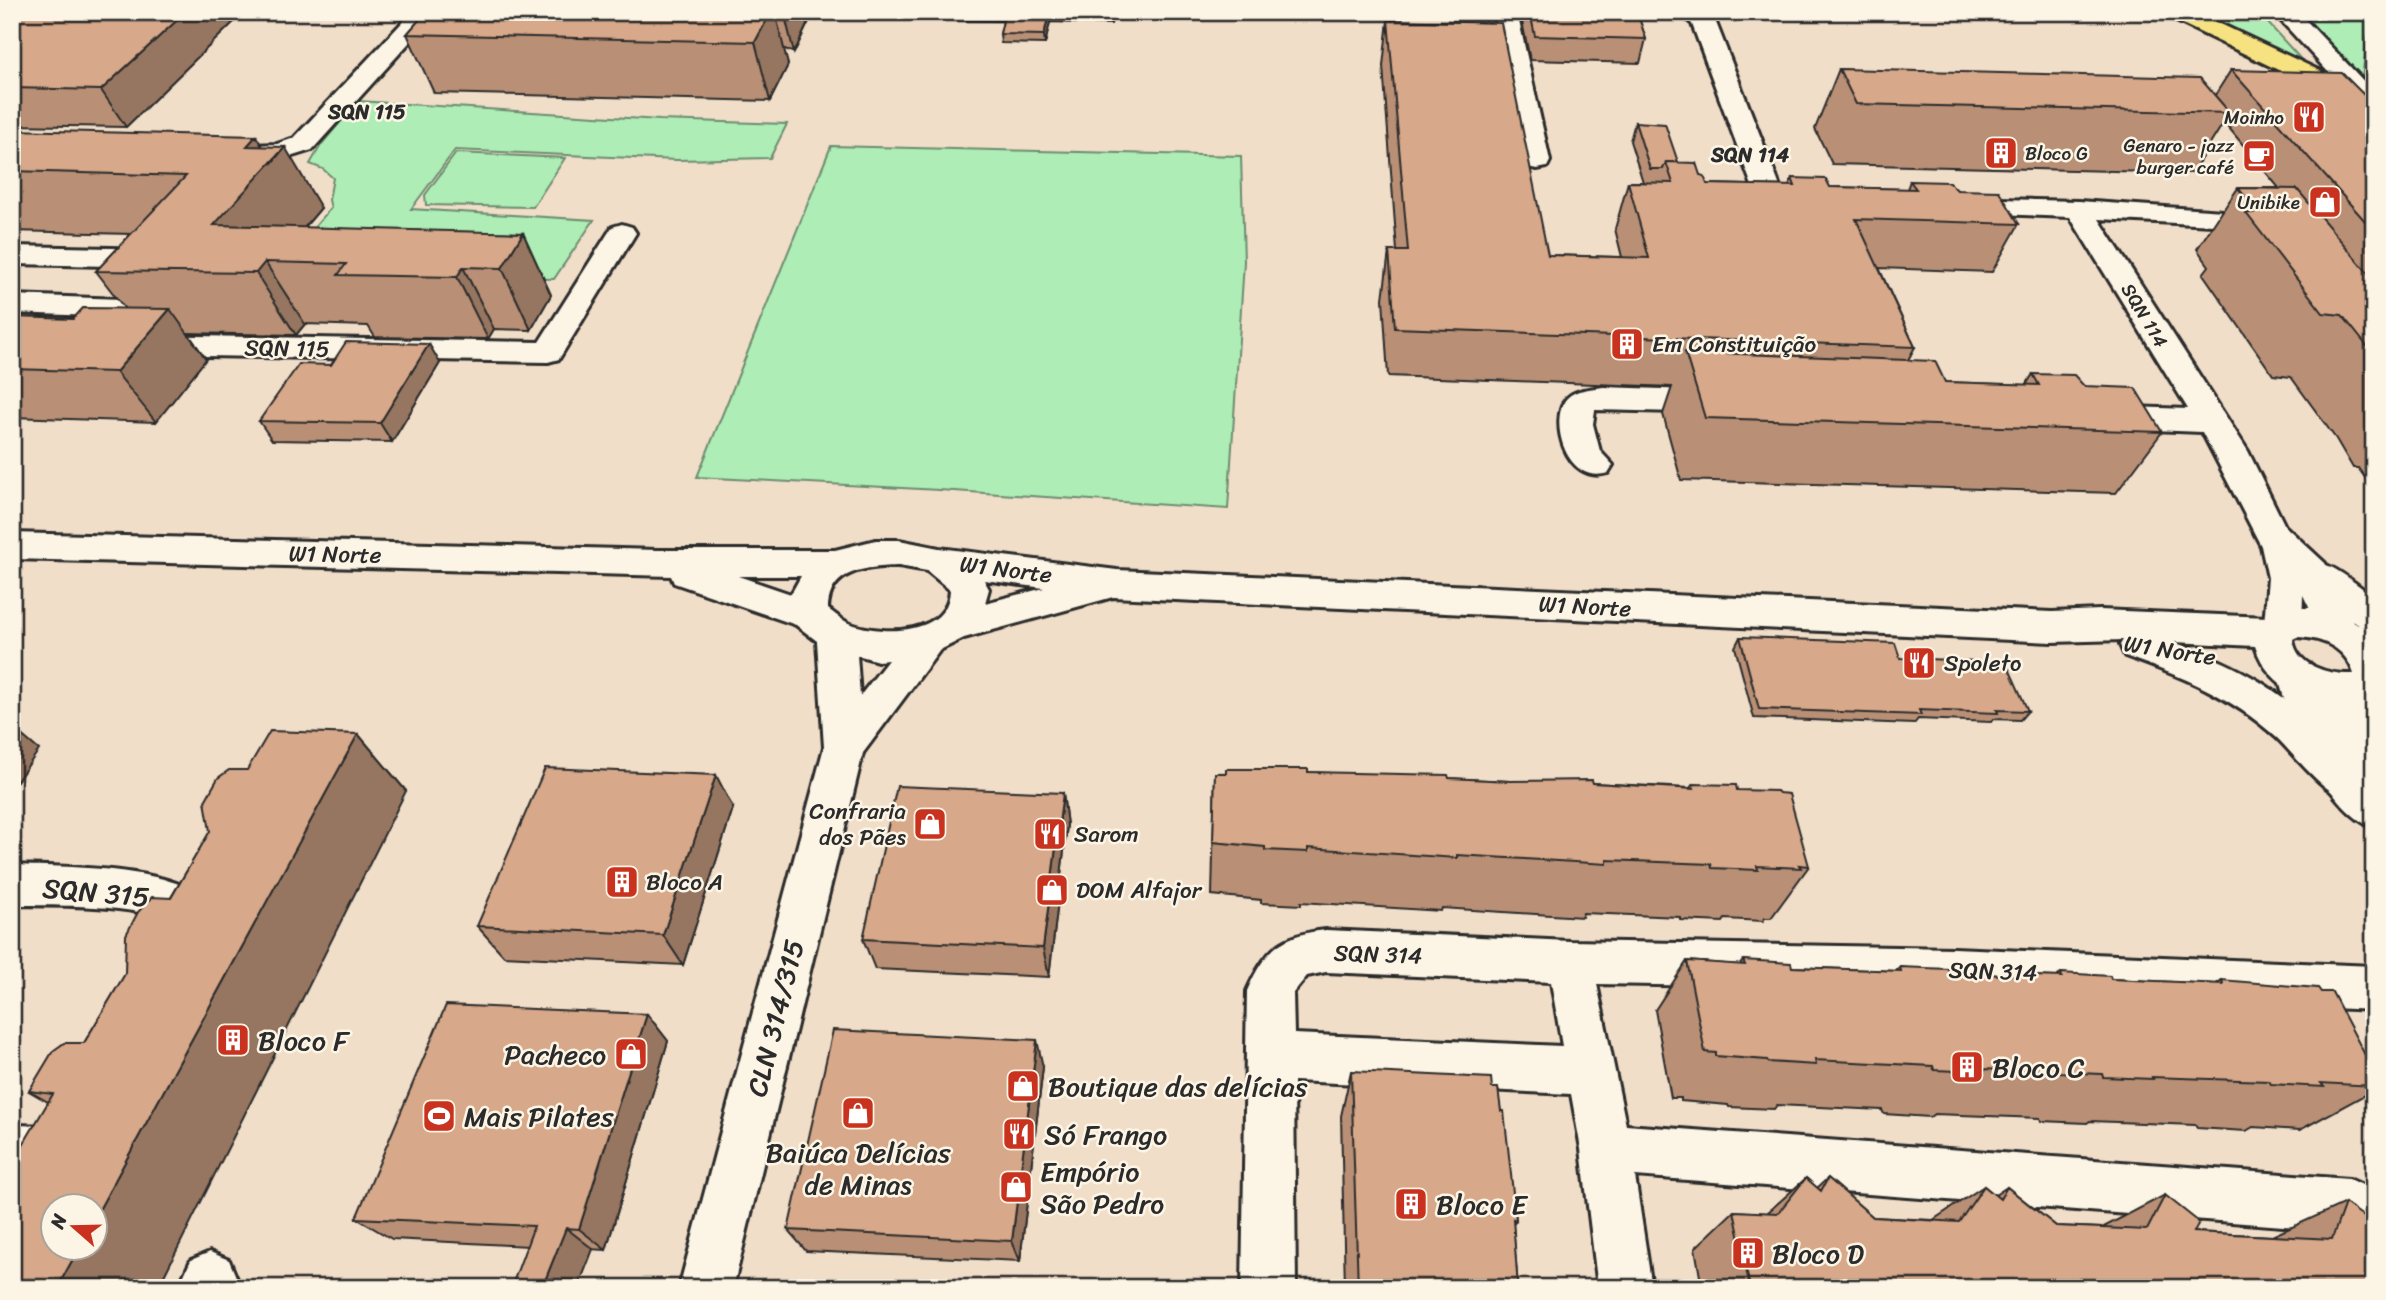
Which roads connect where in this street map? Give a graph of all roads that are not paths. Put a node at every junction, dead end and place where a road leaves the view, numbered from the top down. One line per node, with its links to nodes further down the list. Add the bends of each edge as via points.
1 (425, 12): 6 (street)
2 (1505, 12): 11 (street)
3 (1691, 12): 12 (street, via 1703,20 1758,201)
4 (2176, 12): 9 (main road)
5 (2285, 12): 9 (street)
6 (394, 47): 7 (street); 10 (street, via 303,144 280,152)
7 (421, 48)
8 (2374, 99): 9 (main road)
9 (2373, 106)
10 (213, 152)
11 (1537, 161)
12 (1800, 202)
13 (1925, 205): 14 (street)
14 (2078, 209): 15 (street); 22 (street, SQN 114)
15 (2213, 217)
16 (622, 233): 19 (street, SQN 115, via 548,352)
17 (12, 255): 19 (street, via 168,258)
18 (12, 304): 19 (street)
19 (116, 329)
20 (1755, 404): 23 (street, via 1587,400 1579,405 1576,424 1585,457)
21 (2072, 416): 22 (street)
22 (2210, 421): 24 (street, SQN 114)
23 (1596, 465)
24 (2278, 541): 32 (street, SQN 114, via 2286,578); 35 (street, SQN 114, via 2312,573)
25 (12, 546): 27 (street, W1 Norte)
26 (937, 561): 28 (street, via 897,554); 29 (street, W1 Norte); 33 (street, via 960,575 970,589 964,612)
27 (658, 563): 28 (street, W1 Norte); 30 (street, W1 Norte)
28 (834, 563): 30 (street, via 813,581 806,602)
29 (1117, 584): 31 (street, W1 Norte); 33 (street, W1 Norte)
30 (822, 625): 33 (street, via 878,646 902,645); 37 (street, CLN 314/315)
31 (2052, 626): 32 (street, W1 Norte); 34 (street, W1 Norte)
32 (2278, 628): 35 (street, W1 Norte, via 2308,623); 36 (street, via 2272,643)
33 (940, 633): 37 (street, CLN 314/315)
34 (2139, 645): 36 (street, W1 Norte); 38 (street, via 2242,688 2275,712)
35 (2364, 662): 36 (street, W1 Norte, via 2323,688); 38 (street, via 2343,707)
36 (2293, 673): 38 (street, via 2309,718)
37 (844, 747): 49 (street, CLN 314/315)
38 (2365, 799)
39 (12, 885): 41 (street, SQN 315, via 141,892 187,907 193,916 190,933)
40 (1570, 962): 42 (street, SQN 314, via 1954,969); 43 (street, SQN 314, via 1326,951 1294,956 1282,967 1270,991); 44 (street)
41 (175, 971)
42 (2374, 988)
43 (1269, 1056): 44 (street); 50 (street, SQN 314)
44 (1591, 1071): 46 (street)
45 (49, 1139): 47 (street)
46 (1606, 1149): 48 (street); 51 (street)
47 (31, 1198)
48 (2349, 1205)
49 (706, 1288)
50 (1269, 1288)
51 (1625, 1288)

